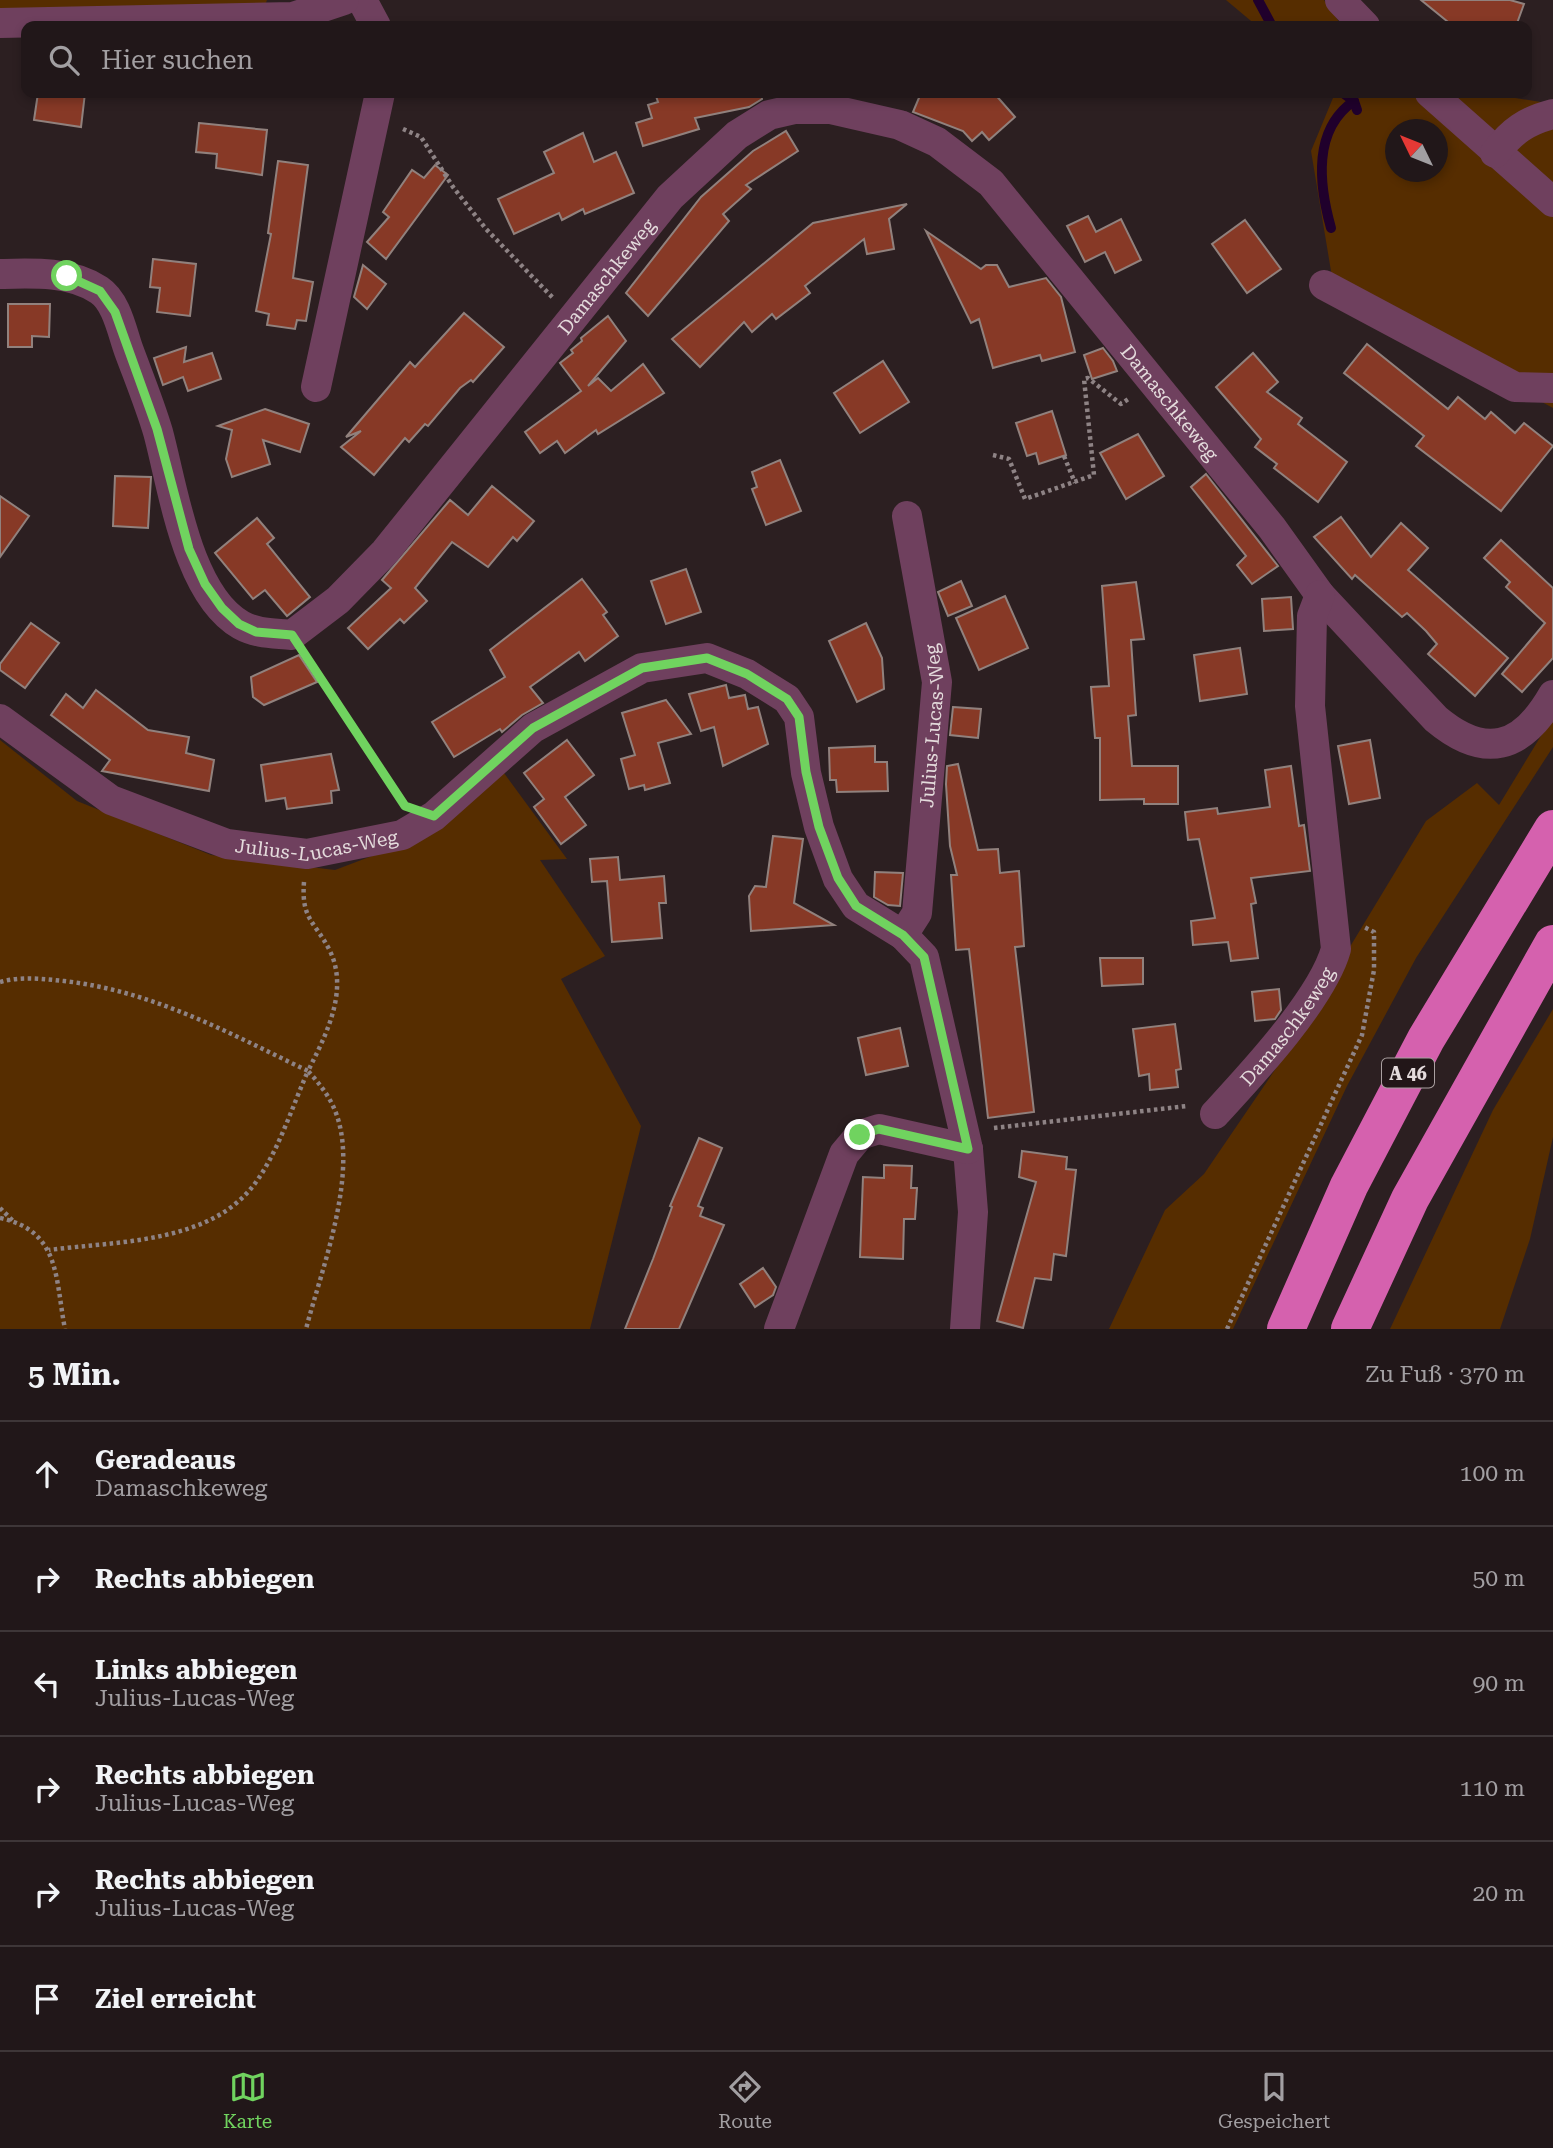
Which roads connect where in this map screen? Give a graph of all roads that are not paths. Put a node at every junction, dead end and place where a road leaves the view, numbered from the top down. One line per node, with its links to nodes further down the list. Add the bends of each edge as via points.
1 (344, 0): 4 (street, via 293,17)
2 (362, 0): 5 (street)
3 (1340, 0): 6 (street)
4 (98, 21)
5 (373, 21)
6 (1360, 21)
7 (0, 23): 8 (street)
8 (21, 23)
9 (1435, 98): 12 (street)
10 (378, 106): 16 (street)
11 (1553, 114): 12 (street, via 1528,120)
12 (1495, 153): 13 (street)
13 (1553, 202)
14 (0, 274): 19 (street, Damaschkeweg, via 67,276 100,291 115,312 157,429 189,549 205,584 239,624 256,632 292,635 338,600 385,552 670,197 737,135 769,115 794,109 841,111 900,125 937,142 991,183 1272,528)
15 (1324, 285): 17 (street, via 1515,387)
16 (316, 387)
17 (1553, 388)
18 (907, 516): 23 (street, Julius-Lucas-Weg, via 937,682 917,914)
19 (1321, 595): 20 (street, Damaschkeweg, via 1455,735 1480,745 1509,741 1530,727); 25 (street, Damaschkeweg, via 1312,616 1310,706 1336,949 1330,971 1253,1073)
20 (1553, 695)
21 (0, 719): 23 (street, Julius-Lucas-Weg, via 111,800 227,844 307,854 402,835 434,816 533,728 642,668 707,658 747,674 787,699 799,717 819,827 838,878 856,906)
22 (1553, 829): 29 (highway, A 46, via 1426,1039 1349,1186)
23 (903, 935): 26 (street, Julius-Lucas-Weg, via 924,957)
24 (1553, 944): 30 (highway, via 1410,1199)
25 (1201, 1110)
26 (966, 1141): 27 (street, via 879,1129 860,1135 844,1154); 28 (street, Julius-Lucas-Weg, via 973,1212)
27 (779, 1329)
28 (964, 1329)
29 (1286, 1329)
30 (1350, 1329)

